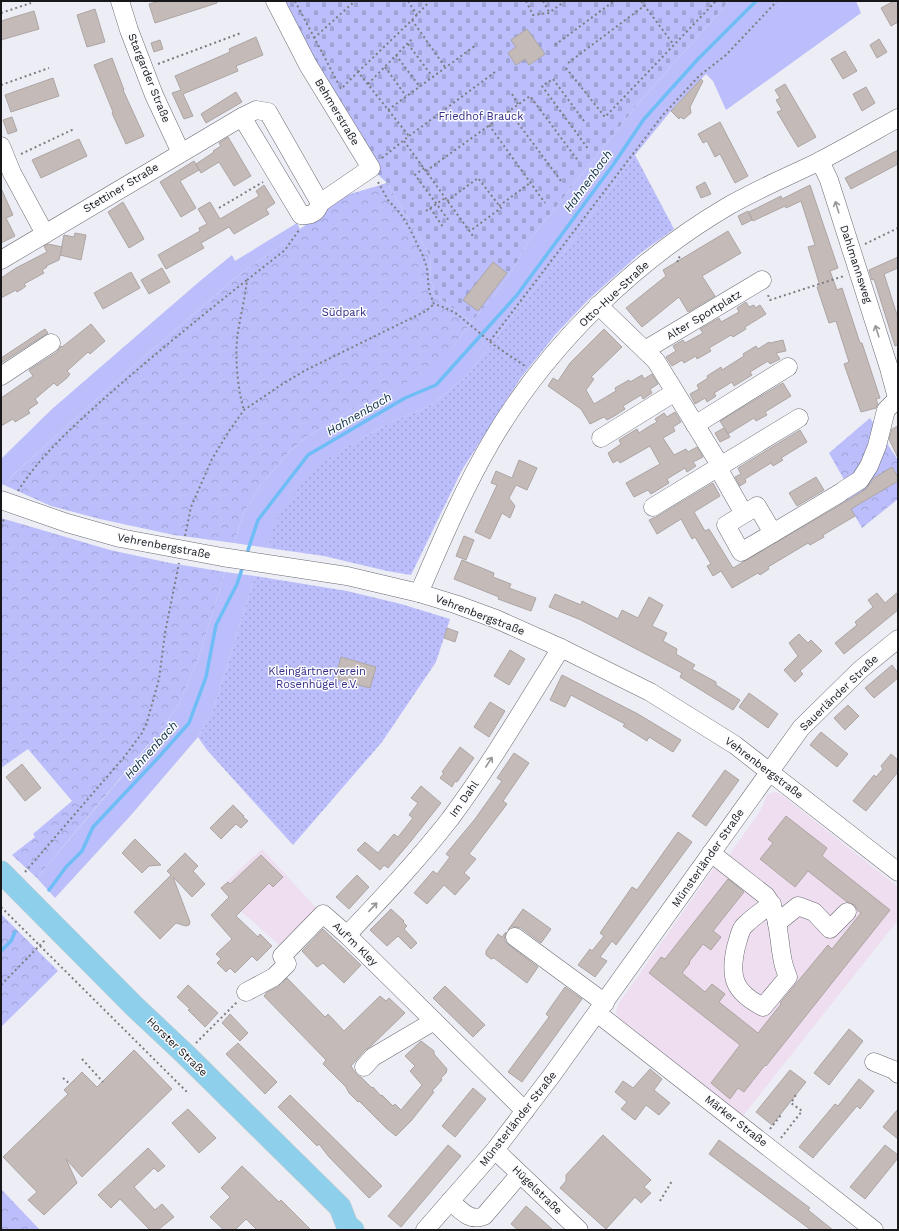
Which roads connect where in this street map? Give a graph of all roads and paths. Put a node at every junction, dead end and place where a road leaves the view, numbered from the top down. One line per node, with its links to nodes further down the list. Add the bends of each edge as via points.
1 (120, 1): 33 (street, Stargarder Straße)
2 (275, 1): 57 (street, Behmerstraße, via 308,65)
3 (295, 1): 21 (path)
4 (355, 1): 21 (path)
5 (408, 1): 18 (path)
6 (430, 1): 18 (path)
7 (526, 1): 17 (path, via 533,15)
8 (543, 1): 17 (path)
9 (565, 1): 17 (path)
10 (614, 1): 25 (path)
11 (641, 1): 15 (path)
12 (716, 1): 26 (path)
13 (777, 1): 84 (path, via 726,55 699,76 662,116)
14 (31, 3): 16 (path)
15 (644, 6): 26 (path); 28 (path)
16 (1, 12)
17 (549, 13)
18 (417, 15): 19 (path)
19 (412, 20): 29 (path); 34 (path)
20 (241, 34): 33 (path)
21 (314, 38): 34 (path, via 341,88)
22 (412, 39): 23 (path)
23 (408, 44): 27 (path); 36 (path)
24 (476, 45): 29 (path)
25 (555, 45)
26 (674, 45): 32 (path, via 605,117)
27 (396, 56): 31 (path); 39 (path)
28 (568, 63)
29 (445, 67): 36 (path)
30 (49, 68): 38 (path)
31 (385, 68): 37 (path); 41 (path)
32 (566, 68)
33 (144, 69): 54 (street, Stargarder Straße)
34 (358, 72): 37 (path)
35 (495, 72): 50 (path)
36 (432, 76): 39 (path)
37 (368, 84): 43 (path)
38 (1, 85)
39 (419, 86): 41 (path)
40 (512, 94): 42 (path)
41 (406, 96): 43 (path)
42 (518, 104): 44 (path); 56 (path, via 530,96)
43 (388, 110): 50 (path)
44 (509, 110): 48 (path); 60 (path)
45 (242, 117): 54 (street, Stettiner Straße); 59 (street); 69 (street, Stettiner Straße, via 256,110 268,112)
46 (898, 118): 55 (street, Otto-Hue-Straße)
47 (584, 121): 52 (path, via 553,79 542,86)
48 (489, 125): 58 (path); 61 (path)
49 (74, 129): 53 (path)
50 (409, 136): 51 (path)
51 (404, 141): 57 (path); 58 (path)
52 (589, 150)
53 (4, 153): 75 (street)
54 (181, 153): 75 (street, Stettiner Straße)
55 (820, 161): 77 (street, Dahlmannsweg, one-way to 55, via 829,180); 83 (street, Otto-Hue-Straße, via 730,205 703,222 649,262)
56 (578, 162)
57 (371, 168): 69 (street); 82 (path, via 388,200 400,212 409,227 423,256)
58 (425, 170): 62 (path); 64 (path, via 415,175)
59 (276, 174): 67 (path); 69 (street, via 302,215)
60 (562, 181)
61 (530, 183): 65 (path); 66 (path)
62 (445, 197): 63 (path); 64 (path)
63 (448, 201): 66 (path, via 478,178); 74 (path)
64 (436, 203): 68 (path); 71 (path)
65 (545, 203)
66 (499, 206): 74 (path, via 501,208)
67 (219, 208)
68 (430, 208): 70 (path); 72 (path)
69 (315, 210): 80 (path, via 285,250)
70 (426, 210)
71 (450, 222)
72 (443, 227)
73 (898, 228): 77 (path)
74 (469, 231): 76 (path)
75 (45, 234): 78 (street, Stettiner Straße)
76 (473, 236)
77 (852, 251): 79 (street, Dahlmannsweg)
78 (1, 260)
79 (858, 271): 81 (path, via 770,300); 87 (street, Dahlmannsweg, one-way to 79)
80 (247, 280): 93 (path, via 237,341); 98 (path, via 163,348 90,412 62,438)
81 (762, 280): 86 (street, Alter Sportplatz)
82 (434, 304): 84 (path, via 457,314); 93 (path, via 426,311 293,377)
83 (598, 305): 86 (street); 89 (street, Otto-Hue-Straße)
84 (488, 340): 89 (path)
85 (51, 343): 90 (street)
86 (645, 350): 91 (street, via 656,361)
87 (894, 366): 92 (street, Dahlmannsweg)
88 (788, 367): 95 (street)
89 (537, 375): 104 (street, Otto-Hue-Straße, via 490,442 462,495)
90 (1, 376)
91 (675, 392): 95 (street); 96 (street)
92 (898, 398): 102 (street, via 886,410 877,446 860,480)
93 (244, 410): 103 (path, via 220,444 199,488 188,518)
94 (799, 418): 97 (street)
95 (695, 424): 97 (street)
96 (601, 438)
97 (720, 465): 99 (street); 100 (street, via 722,475)
98 (6, 502): 101 (path); 103 (street, Vehrenbergstraße, via 120,538)
99 (653, 507)
100 (744, 514): 102 (street, via 757,506); 102 (street, via 726,525 741,552)
101 (1, 526)
102 (773, 533)
103 (182, 550): 104 (street, Vehrenbergstraße, via 347,576); 109 (path, via 165,633 159,679 142,733)
104 (419, 593): 106 (street, Vehrenbergstraße, via 496,619)
105 (898, 639): 107 (street, Sauerländer Straße, via 860,670 801,728)
106 (561, 648): 107 (street, Vehrenbergstraße, via 650,692 736,745); 117 (street, Im Dahl, one-way to 106, via 449,820 487,766)
107 (770, 772): 108 (street, Münsterländer Straße); 111 (street, Vehrenbergstraße)
108 (712, 853): 113 (street, via 766,896); 122 (street, Münsterländer Straße)
109 (27, 870)
110 (1, 872): 124 (main road, Horster Straße, via 134,1006)
111 (898, 872)
112 (1, 890): 119 (main road, Horster Straße)
113 (772, 904): 116 (street); 116 (street, via 744,926 733,963 734,980 748,999 763,1006 788,976 783,963)
114 (1, 907): 119 (path)
115 (847, 912): 116 (street, via 830,930 814,912 798,906)
116 (777, 923)
117 (347, 935): 121 (street, Auf'm Kley, via 324,914 282,956 287,964 274,977); 123 (street, Auf'm Kley)
118 (515, 936): 122 (street)
119 (44, 941): 120 (path); 133 (path); 142 (main road, Horster Straße, via 70,960 334,1219)
120 (1, 985)
121 (246, 992): 124 (path)
122 (601, 1008): 134 (street, Münsterländer Straße); 136 (street, Märker Straße)
123 (434, 1021): 127 (street, via 373,1057); 134 (street, Auf'm Kley)
124 (186, 1054): 142 (main road, Horster Straße, via 340,1208)
125 (82, 1059): 130 (path)
126 (874, 1062): 128 (street)
127 (364, 1067)
128 (898, 1074)
129 (63, 1078): 131 (path)
130 (102, 1082)
131 (70, 1084)
132 (797, 1093): 136 (path, via 791,1103 802,1111)
133 (190, 1094)
134 (525, 1111): 137 (street, Münsterländer Straße)
135 (780, 1115): 136 (path)
136 (766, 1145): 145 (street, Märker Straße)
137 (494, 1150): 138 (street, Hügelstraße); 140 (street, Münsterländer Straße)
138 (520, 1174): 140 (street, via 484,1216 469,1217); 144 (street, Hügelstraße)
139 (672, 1181): 141 (path)
140 (450, 1201): 143 (street, Münsterländer Straße)
141 (660, 1201)
142 (350, 1227)
143 (426, 1230)
144 (579, 1230)
145 (874, 1230)

